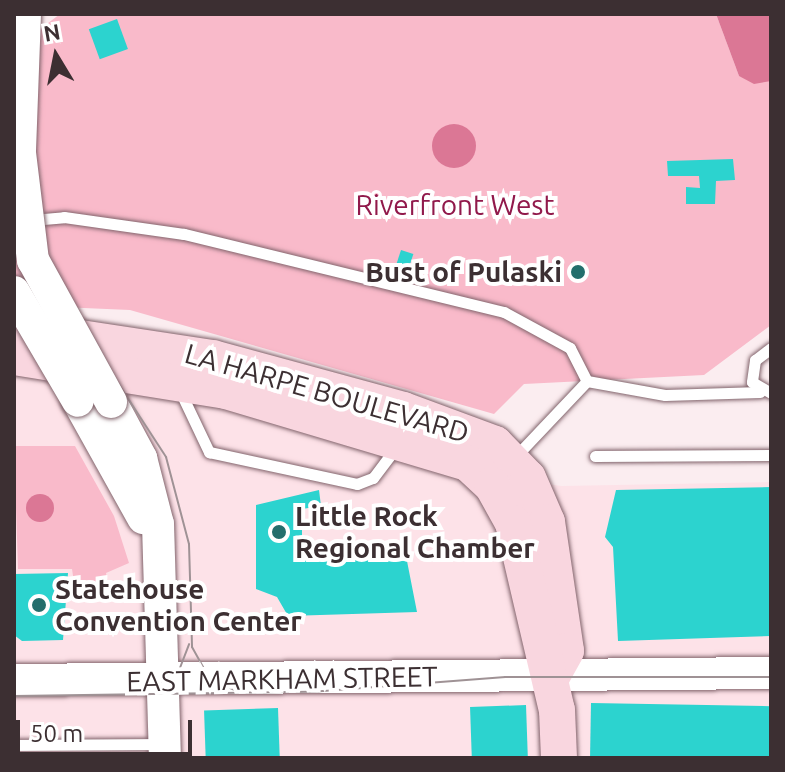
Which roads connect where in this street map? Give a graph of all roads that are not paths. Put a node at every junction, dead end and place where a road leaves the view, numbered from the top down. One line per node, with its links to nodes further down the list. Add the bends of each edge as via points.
1 (25, 14): 14 (main road, bridge, via 20,153 33,260 141,458)
2 (14, 222): 8 (lane, via 64,217 184,234 389,279 504,312 570,348)
3 (14, 292): 14 (main road, bridge, via 149,528)
4 (14, 328): 13 (main road, LA HARPE BOULEVARD, via 213,358 474,432)
5 (771, 348): 9 (lane, via 753,370)
6 (14, 357): 7 (main road, LA HARPE BOULEVARD)
7 (175, 380): 10 (main road, LA HARPE BOULEVARD); 10 (lane, via 209,452 357,484 373,478)
8 (587, 381): 9 (lane, via 665,395); 13 (lane)
9 (766, 393)
10 (401, 440): 16 (main road, LA HARPE BOULEVARD, via 468,463 505,503)
11 (771, 455): 12 (lane)
12 (595, 456)
13 (513, 460): 16 (main road, LA HARPE BOULEVARD, via 547,522 566,651)
14 (161, 566): 18 (main road)
15 (771, 673): 16 (main road, EAST MARKHAM STREET)
16 (551, 678): 18 (main road, EAST MARKHAM STREET); 21 (main road)
17 (14, 680): 18 (main road, EAST MARKHAM STREET)
18 (164, 680): 20 (main road)
19 (14, 745): 20 (lane)
20 (165, 751)
21 (559, 758)

